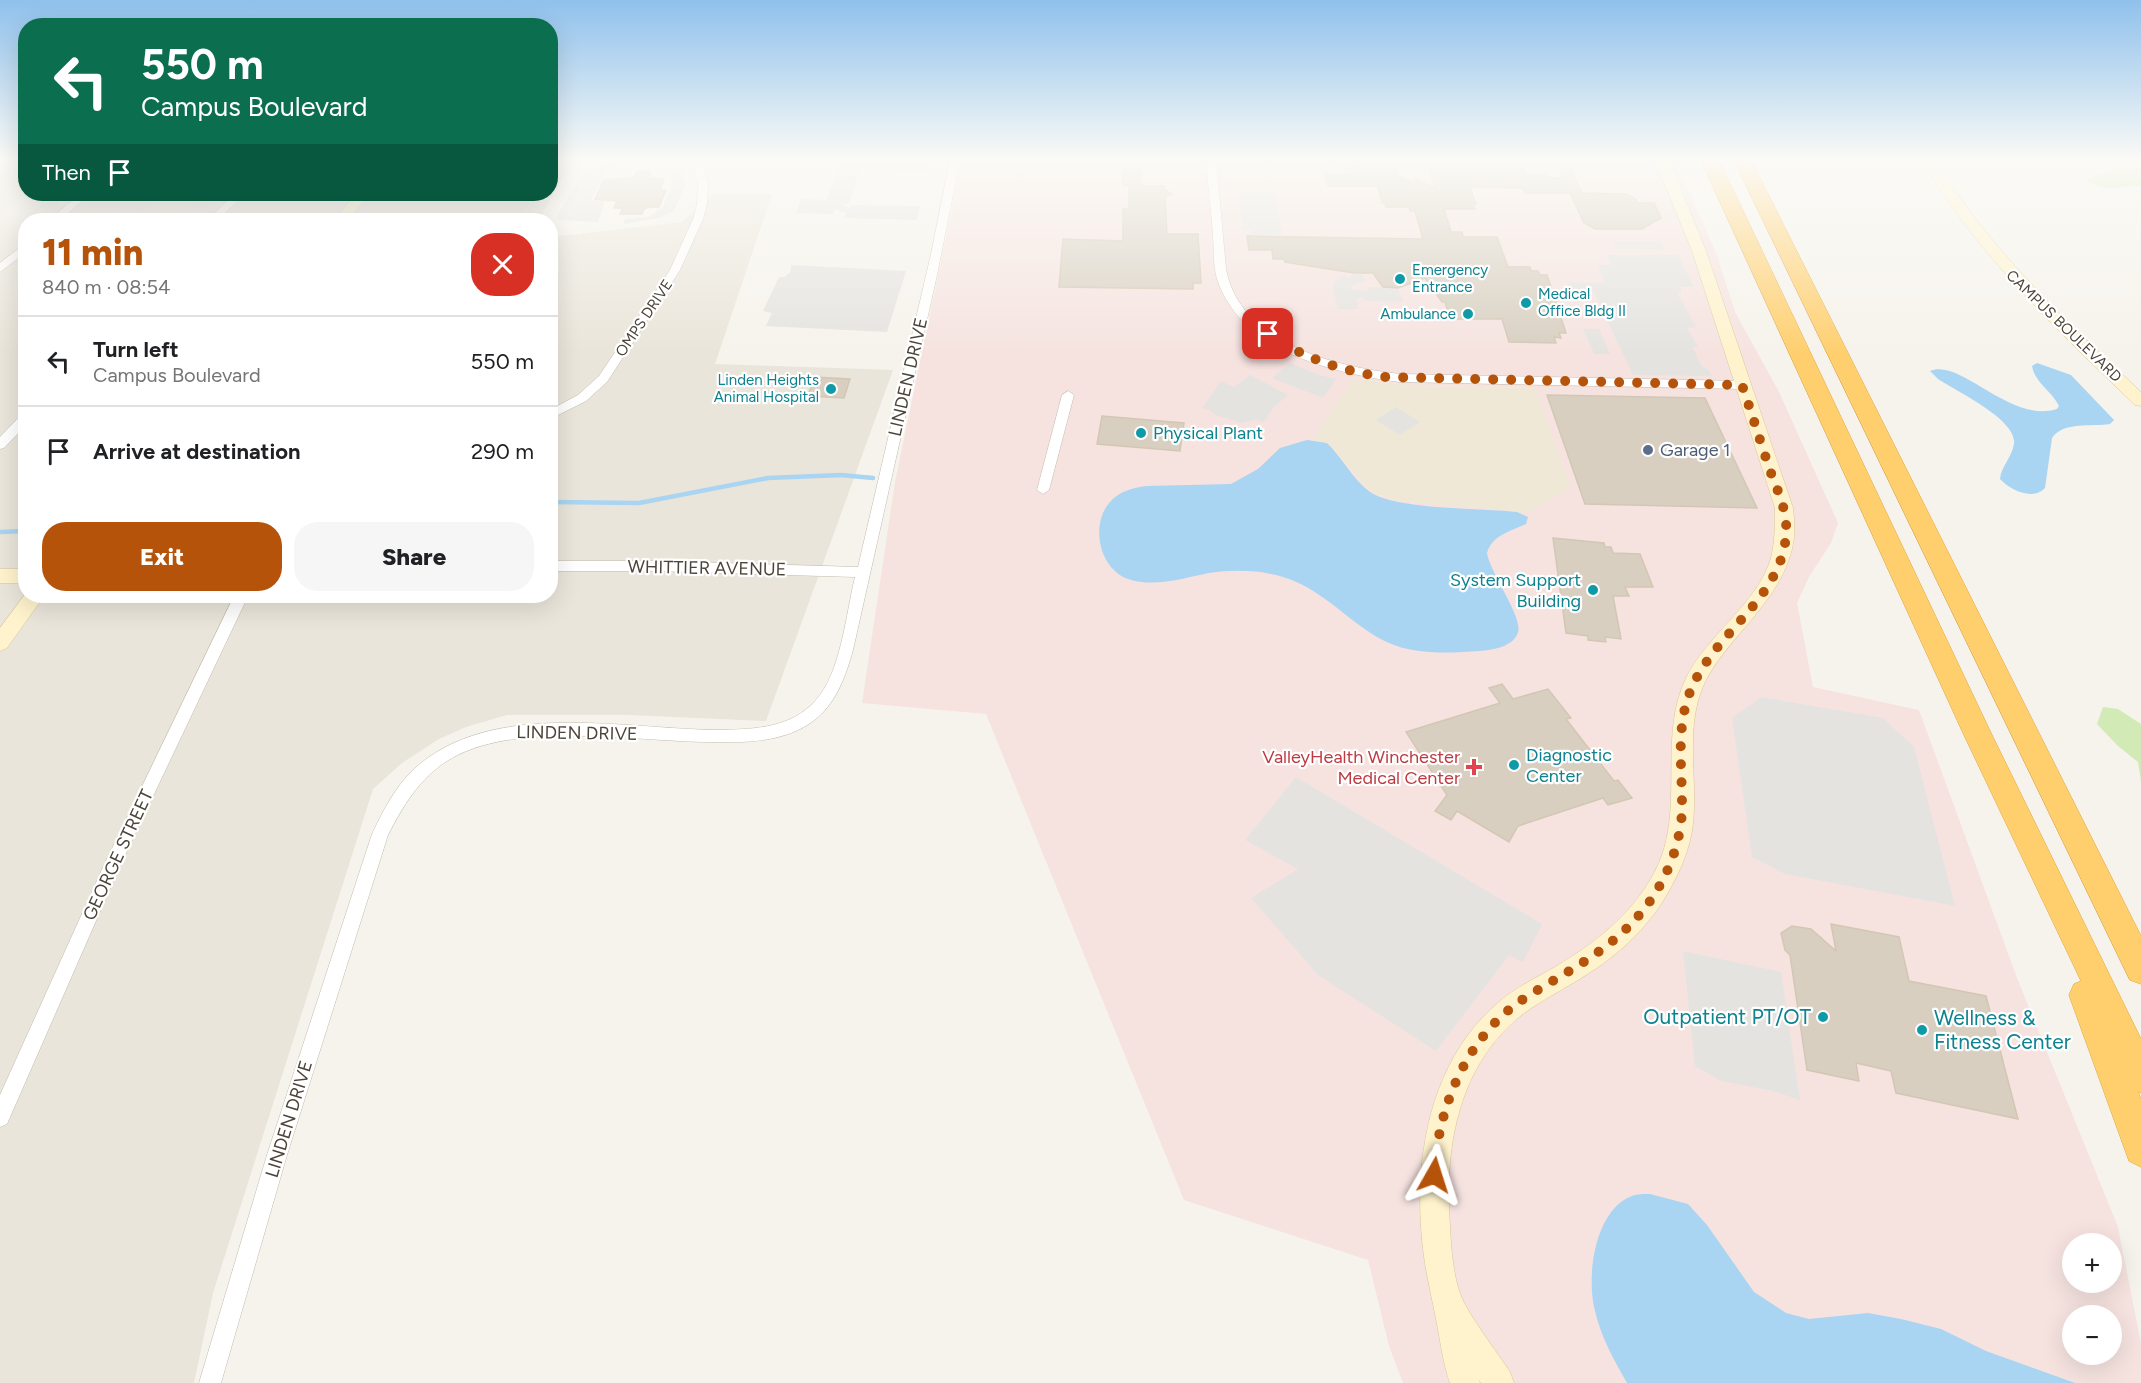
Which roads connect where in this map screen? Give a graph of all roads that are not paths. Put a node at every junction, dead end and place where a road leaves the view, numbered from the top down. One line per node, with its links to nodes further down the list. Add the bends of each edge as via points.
1 (696, 225): 13 (street, OMPS DRIVE, via 675,270 603,379 582,398)
2 (942, 225): 18 (street, LINDEN DRIVE)
3 (1217, 225): 10 (street, via 1226,287 1252,322 1300,353 1364,373 1408,379)
4 (1688, 225): 10 (street)
5 (1740, 225): 24 (highway)
6 (1774, 225): 25 (highway)
7 (1970, 225): 12 (street, CAMPUS BOULEVARD, via 2006,269)
8 (18, 253): 9 (street)
9 (0, 269)
10 (1742, 385): 31 (street, via 1784,508 1786,536 1776,574 1766,591 1716,646 1689,693 1680,745 1682,823 1661,883 1641,913 1598,954 1526,997 1499,1019 1466,1062 1451,1091 1436,1155 1433,1195 1441,1276)
11 (1068, 395): 16 (street)
12 (2141, 400)
13 (558, 411)
14 (18, 426): 15 (street)
15 (0, 445)
16 (1043, 490)
17 (558, 566): 18 (street, WHITTIER AVENUE)
18 (864, 572): 32 (street, LINDEN DRIVE, via 837,678 819,707 797,724 748,736 572,730 509,732 465,743 414,780 380,834 277,1155)
19 (0, 576): 20 (street)
20 (18, 576)
21 (29, 603): 23 (street)
22 (238, 603): 29 (street, GEORGE STREET, via 112,865)
23 (0, 643)
24 (2004, 791): 28 (highway); 30 (highway, via 2107,1050)
25 (2099, 883): 26 (highway); 27 (highway)
26 (2141, 958)
27 (2141, 969)
28 (2141, 1076)
29 (0, 1117)
30 (2141, 1149)
31 (1449, 1305): 33 (street); 34 (street)
32 (210, 1383)
33 (1465, 1383)
34 (1499, 1383)

